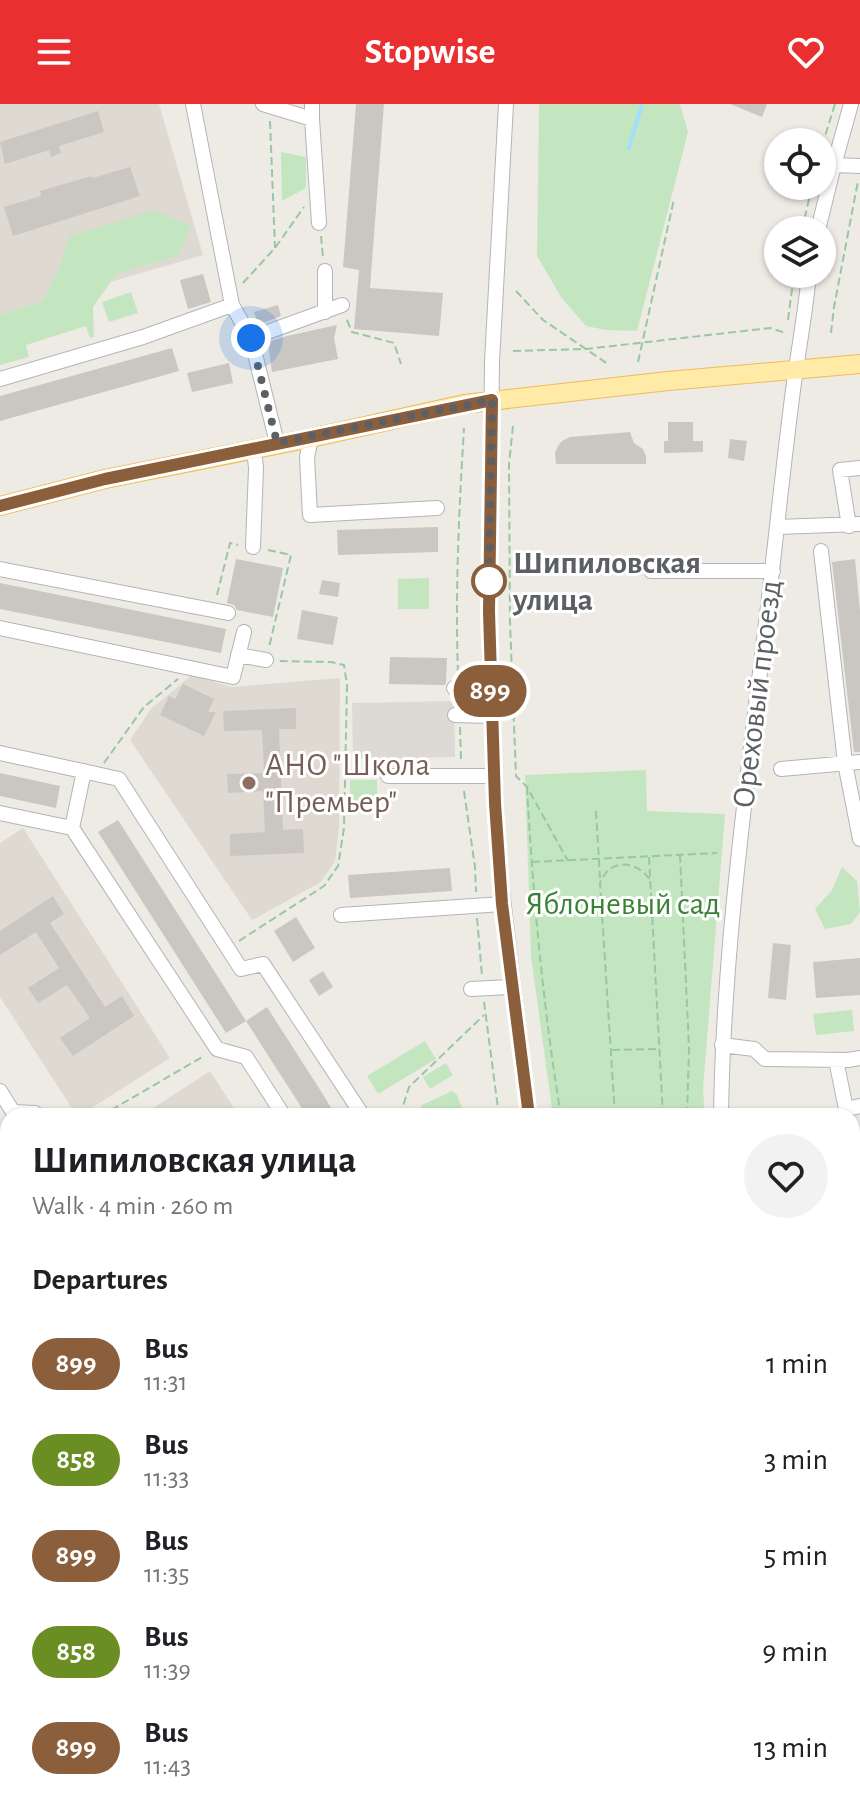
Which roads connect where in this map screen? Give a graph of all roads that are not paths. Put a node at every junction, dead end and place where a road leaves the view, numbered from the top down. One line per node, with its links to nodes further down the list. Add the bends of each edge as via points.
1 (193, 104): 12 (street)
2 (506, 104): 19 (street)
3 (851, 104): 6 (street)
4 (266, 105): 5 (street)
5 (312, 111): 9 (street)
6 (836, 145)
7 (836, 163): 8 (street)
8 (859, 173)
9 (319, 223)
10 (325, 271): 14 (street)
11 (808, 288): 17 (street, Ореховый проезд)
12 (232, 300): 15 (street); 18 (street, via 143,337)
13 (342, 305): 14 (street)
14 (325, 312): 15 (street)
15 (251, 338): 21 (street)
16 (860, 364): 17 (main road)
17 (797, 369): 19 (main road); 27 (street, Ореховый проезд)
18 (0, 379)
19 (492, 400): 20 (main road); 38 (street)
20 (311, 438): 21 (main road); 25 (street, via 310,515)
21 (277, 443): 22 (main road)
22 (254, 449): 24 (main road); 28 (street)
23 (860, 468): 26 (street, via 840,470)
24 (0, 506)
25 (437, 508)
26 (854, 525): 27 (street)
27 (777, 527): 32 (street, Ореховый проезд)
28 (253, 547)
29 (821, 551): 43 (street)
30 (0, 569): 33 (street)
31 (651, 571): 32 (street)
32 (773, 571): 55 (street, Ореховый проезд, via 738,852)
33 (221, 612)
34 (0, 628): 36 (street, via 233,677)
35 (244, 632): 36 (street)
36 (238, 655): 37 (street)
37 (266, 660)
38 (490, 687): 39 (street); 41 (street)
39 (454, 688)
40 (455, 715): 41 (street)
41 (491, 716): 47 (street)
42 (0, 753): 45 (street)
43 (853, 763): 44 (street); 50 (street)
44 (781, 769)
45 (91, 773): 49 (street); 59 (street, via 119,779 241,969 263,964)
46 (388, 776): 47 (street)
47 (494, 776): 51 (street)
48 (0, 813): 49 (street)
49 (72, 828): 58 (street, via 217,1049 246,1057)
50 (860, 839)
51 (502, 904): 52 (street); 53 (street)
52 (341, 915)
53 (512, 987): 54 (street); 60 (street)
54 (471, 989)
55 (722, 1045): 57 (street, via 754,1049 765,1059); 61 (street, Ореховый проезд)
56 (860, 1058): 57 (street)
57 (836, 1060): 62 (street)
58 (279, 1108)
59 (358, 1108)
60 (528, 1108)
61 (721, 1108)
62 (850, 1108)

